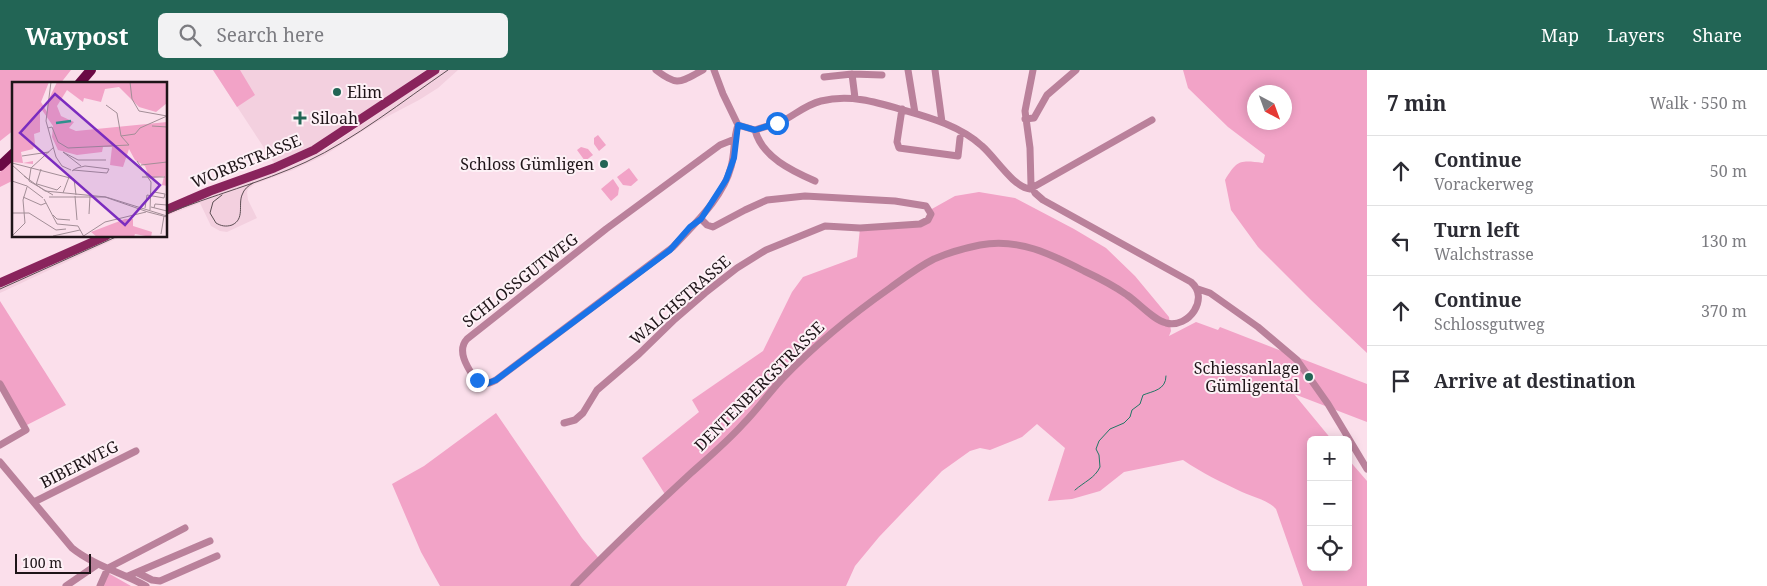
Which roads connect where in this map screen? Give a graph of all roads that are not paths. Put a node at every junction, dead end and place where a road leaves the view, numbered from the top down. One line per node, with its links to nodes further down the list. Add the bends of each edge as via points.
1 (91, 70): 14 (highway)
2 (97, 70): 15 (highway)
3 (435, 70): 32 (main road, WORBSTRASSE, via 314,150)
4 (656, 70): 5 (street, via 673,81)
5 (703, 70)
6 (714, 70): 22 (street)
7 (908, 70): 18 (street)
8 (936, 70): 21 (street)
9 (1033, 70): 19 (street)
10 (1076, 70): 19 (street, via 1047,95 1034,118)
11 (852, 74): 12 (street); 13 (street); 16 (street)
12 (882, 75)
13 (824, 77)
14 (81, 82)
15 (86, 82)
16 (855, 98): 17 (street); 23 (street, via 814,103 782,121)
17 (902, 110): 18 (street); 24 (street, via 899,148 958,156)
18 (915, 113): 21 (street)
19 (1026, 120): 31 (street)
20 (1152, 120): 31 (street)
21 (942, 122): 31 (street, via 972,138 1024,188)
22 (738, 125): 23 (street); 25 (street)
23 (755, 130): 30 (street, via 777,160)
24 (960, 138)
25 (735, 139): 33 (street, via 729,174); 33 (street, SCHLOSSGUTWEG, via 720,145 606,229 467,339 462,344 462,351 475,379 486,384 496,380 665,254)
26 (12, 150): 28 (highway)
27 (12, 155): 29 (highway)
28 (0, 161)
29 (0, 166)
30 (815, 180)
31 (1032, 188): 36 (street, via 1043,200 1182,276)
32 (168, 209)
33 (701, 219): 38 (street, WALCHSTRASSE, via 713,227 768,200 805,196 895,201 926,206 930,214 922,224 860,228 825,226 766,250 699,298 598,390 583,413)
34 (101, 238): 35 (main road)
35 (0, 283)
36 (1198, 289): 42 (street, via 1210,293 1258,327 1297,360); 54 (street, DENTENBERGSTRASSE, via 1198,304 1192,315 1173,324 1160,320 1111,284 1033,248 993,243 930,261 858,310 806,354 744,424)
37 (0, 384): 39 (street, via 26,430)
38 (564, 423)
39 (0, 445)
40 (136, 451): 43 (street, BIBERWEG)
41 (0, 462): 43 (street)
42 (1367, 469)
43 (34, 502): 47 (street, via 72,548)
44 (185, 528): 48 (street)
45 (210, 540): 49 (street)
46 (217, 556): 49 (street, via 160,581)
47 (98, 564): 48 (street); 51 (street)
48 (108, 568): 50 (street); 52 (street)
49 (138, 573): 50 (street)
50 (128, 576): 53 (street)
51 (66, 586)
52 (100, 586)
53 (146, 586)
54 (574, 586)

